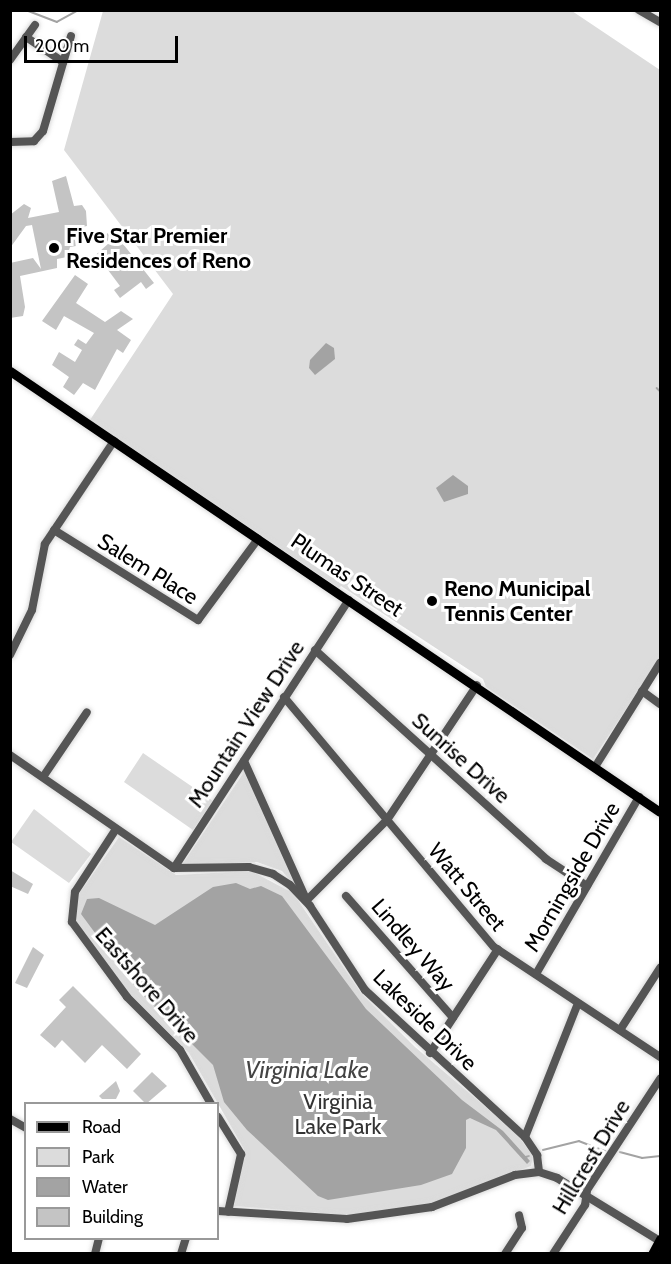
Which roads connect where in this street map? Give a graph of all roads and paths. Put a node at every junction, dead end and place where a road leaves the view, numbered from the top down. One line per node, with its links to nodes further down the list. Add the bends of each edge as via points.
1 (639, 10): 2 (street)
2 (660, 22)
3 (35, 25): 5 (street)
4 (71, 36): 7 (street)
5 (26, 37): 6 (street); 7 (street)
6 (10, 60)
7 (63, 62): 8 (street, via 39,137)
8 (10, 142)
9 (11, 373): 10 (main road, Plumas Street)
10 (114, 441): 11 (street); 12 (main road, Plumas Street)
11 (54, 530): 12 (street, Salem Place, via 198,620 206,616); 15 (street, via 42,551 32,610)
12 (258, 539): 13 (main road, Plumas Street)
13 (349, 600): 14 (street, Mountain View Drive); 17 (main road, Plumas Street)
14 (315, 650): 19 (street, Mountain View Drive); 23 (street, Sunrise Drive)
15 (10, 655)
16 (660, 663): 18 (street)
17 (477, 686): 23 (street); 26 (main road, Plumas Street)
18 (642, 691): 20 (street); 22 (street)
19 (284, 697): 25 (street, Mountain View Drive); 31 (street, Watt Street)
20 (660, 704)
21 (87, 712): 28 (street)
22 (613, 737): 26 (street); 27 (street)
23 (430, 754): 31 (street); 34 (street, Sunrise Drive, via 546,859)
24 (10, 755): 28 (street)
25 (244, 761): 33 (street, Mountain View Drive); 36 (street)
26 (587, 761): 27 (main road, Plumas Street)
27 (596, 767): 29 (main road, Plumas Street)
28 (43, 777): 32 (street)
29 (639, 797): 30 (main road, Plumas Street); 34 (street, Morningside Drive)
30 (660, 812)
31 (387, 820): 36 (street); 37 (street, Watt Street)
32 (116, 829): 33 (street); 46 (street, Eastshore Drive, via 75,892 72,922 127,997 180,1050)
33 (174, 868): 36 (street, Lakeside Drive, via 258,869 283,880)
34 (587, 886): 39 (street, Morningside Drive)
35 (346, 896): 41 (street, Lindley Way)
36 (306, 901): 43 (street, Lakeside Drive, via 359,983)
37 (498, 949): 39 (street, Watt Street); 41 (street)
38 (660, 968): 42 (street)
39 (536, 974): 40 (street, Watt Street)
40 (578, 1003): 42 (street, Watt Street); 50 (street)
41 (453, 1018): 43 (street)
42 (620, 1030): 44 (street, Watt Street)
43 (430, 1053): 50 (street, Lakeside Drive)
44 (660, 1057)
45 (660, 1079): 52 (street, Hillcrest Drive)
46 (210, 1102)
47 (10, 1119): 49 (street)
48 (219, 1119): 54 (street, via 242,1157)
49 (24, 1127)
50 (525, 1137): 51 (street, Lakeside Drive, via 537,1155)
51 (539, 1172): 52 (street, via 557,1178); 54 (street, via 514,1175 432,1207 347,1220)
52 (586, 1198): 56 (street); 58 (street, Hillcrest Drive)
53 (219, 1211): 54 (street)
54 (228, 1212)
55 (519, 1215): 57 (street, via 522,1228)
56 (660, 1241): 59 (main road)
57 (505, 1254)
58 (553, 1254)
59 (652, 1254)

